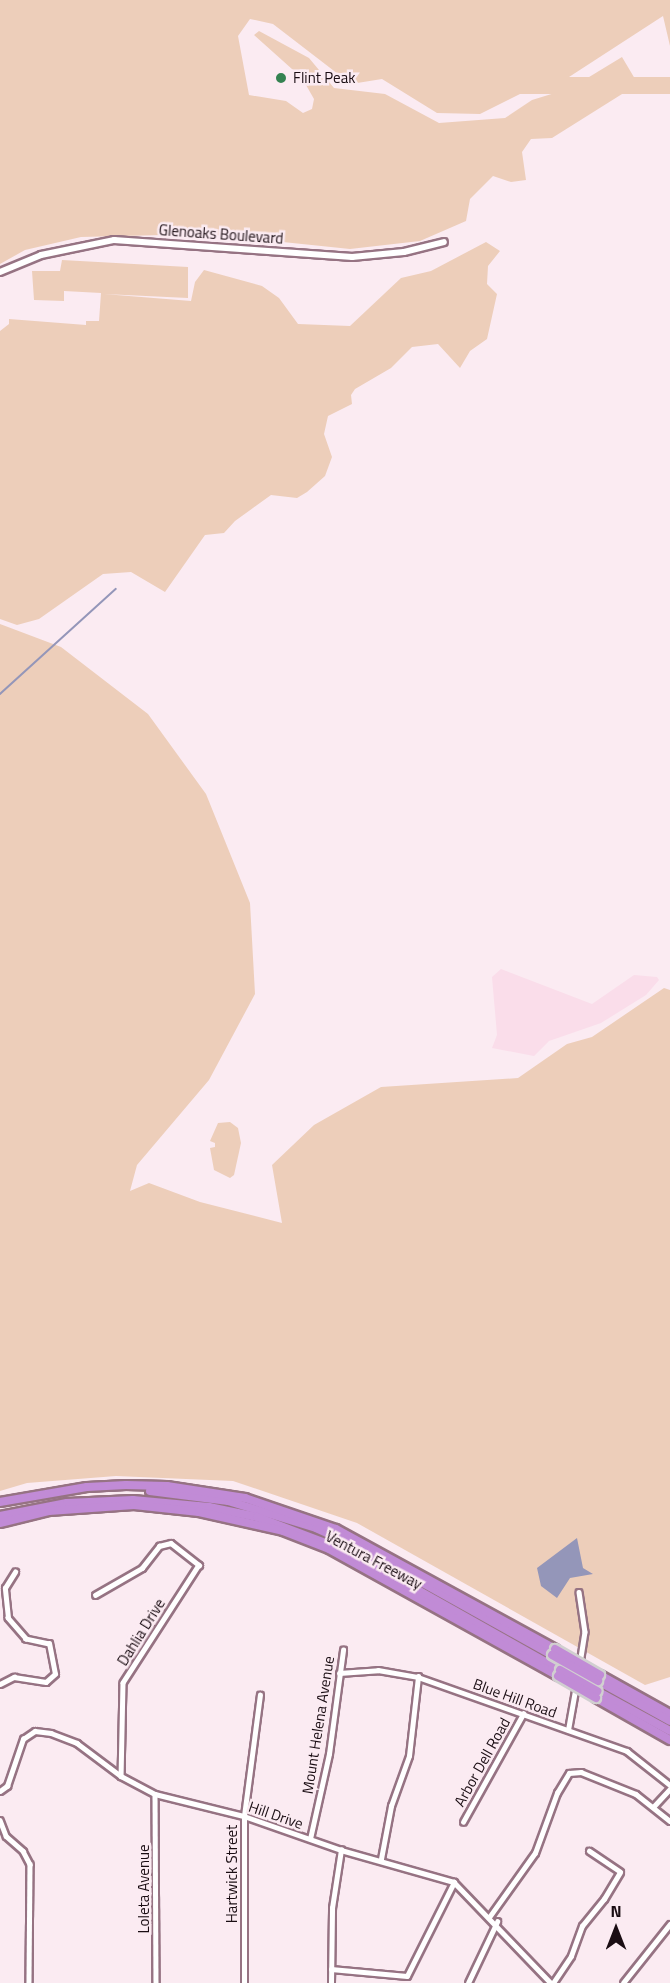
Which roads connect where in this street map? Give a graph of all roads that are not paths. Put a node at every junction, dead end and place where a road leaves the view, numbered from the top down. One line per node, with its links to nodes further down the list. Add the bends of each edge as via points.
1 (444, 242): 2 (street, Glenoaks Boulevard, via 404,252 352,257 114,240 41,255)
2 (0, 272)
3 (0, 1502): 15 (highway, Ventura Freeway, bridge, via 87,1487 167,1486 276,1507 336,1529 599,1678)
4 (0, 1516): 11 (highway, via 67,1503 133,1500 210,1507 257,1517 352,1553)
5 (0, 1523): 11 (highway, Ventura Freeway, via 49,1512 134,1505 199,1512 283,1532 329,1549)
6 (15, 1572): 13 (street, via 5,1588 8,1618 26,1639 49,1644 55,1674 46,1682 14,1677)
7 (579, 1592): 19 (street, via 585,1632)
8 (95, 1595): 22 (street, Dahlia Drive, via 142,1568 159,1546 171,1543 199,1565 123,1683)
9 (343, 1650): 10 (street, Mount Helena Avenue)
10 (339, 1673): 12 (street, Blue Hill Road, via 378,1671); 32 (street, Mount Helena Avenue, via 329,1754)
11 (559, 1673): 15 (highway, Ventura Freeway, bridge, via 597,1694)
12 (418, 1677): 16 (street, Blue Hill Road); 35 (street, via 409,1756 391,1806)
13 (0, 1684)
14 (260, 1695): 28 (street, Hartwick Street)
15 (642, 1711): 17 (highway, Ventura Freeway); 18 (highway); 20 (highway); 21 (highway, Ventura Freeway)
16 (523, 1714): 19 (street, Blue Hill Road); 31 (street, Arbor Dell Road)
17 (670, 1714)
18 (670, 1721)
19 (568, 1730): 23 (street, Blue Hill Road, via 627,1751)
20 (670, 1731)
21 (670, 1740)
22 (121, 1776): 25 (street, Hill Drive, via 77,1743 35,1731 22,1739 6,1786); 26 (street, Hill Drive)
23 (670, 1785)
24 (670, 1789): 27 (street)
25 (0, 1791)
26 (155, 1794): 28 (street, Hill Drive); 42 (street, Loleta Avenue)
27 (654, 1806): 30 (street); 37 (street, via 581,1772 569,1773 557,1793 535,1853)
28 (244, 1816): 32 (street, Hill Drive); 43 (street, Hartwick Street)
29 (0, 1820): 41 (street, via 6,1836 23,1851 30,1864)
30 (670, 1821)
31 (463, 1822)
32 (310, 1839): 33 (street, Hill Drive)
33 (341, 1850): 35 (street, Hill Drive); 40 (street, via 332,1908)
34 (589, 1851): 46 (street, via 620,1872 582,1926 571,1956)
35 (381, 1859): 36 (street, Hill Drive)
36 (454, 1882): 37 (street, Hill Drive); 40 (street, via 407,1976)
37 (490, 1916): 38 (street, Hill Drive)
38 (497, 1922): 45 (street); 46 (street, Hill Drive)
39 (670, 1924): 47 (street)
40 (331, 1969): 44 (street)
41 (28, 1983)
42 (156, 1983)
43 (244, 1983)
44 (331, 1983)
45 (468, 1983)
46 (552, 1983)
47 (623, 1983)

